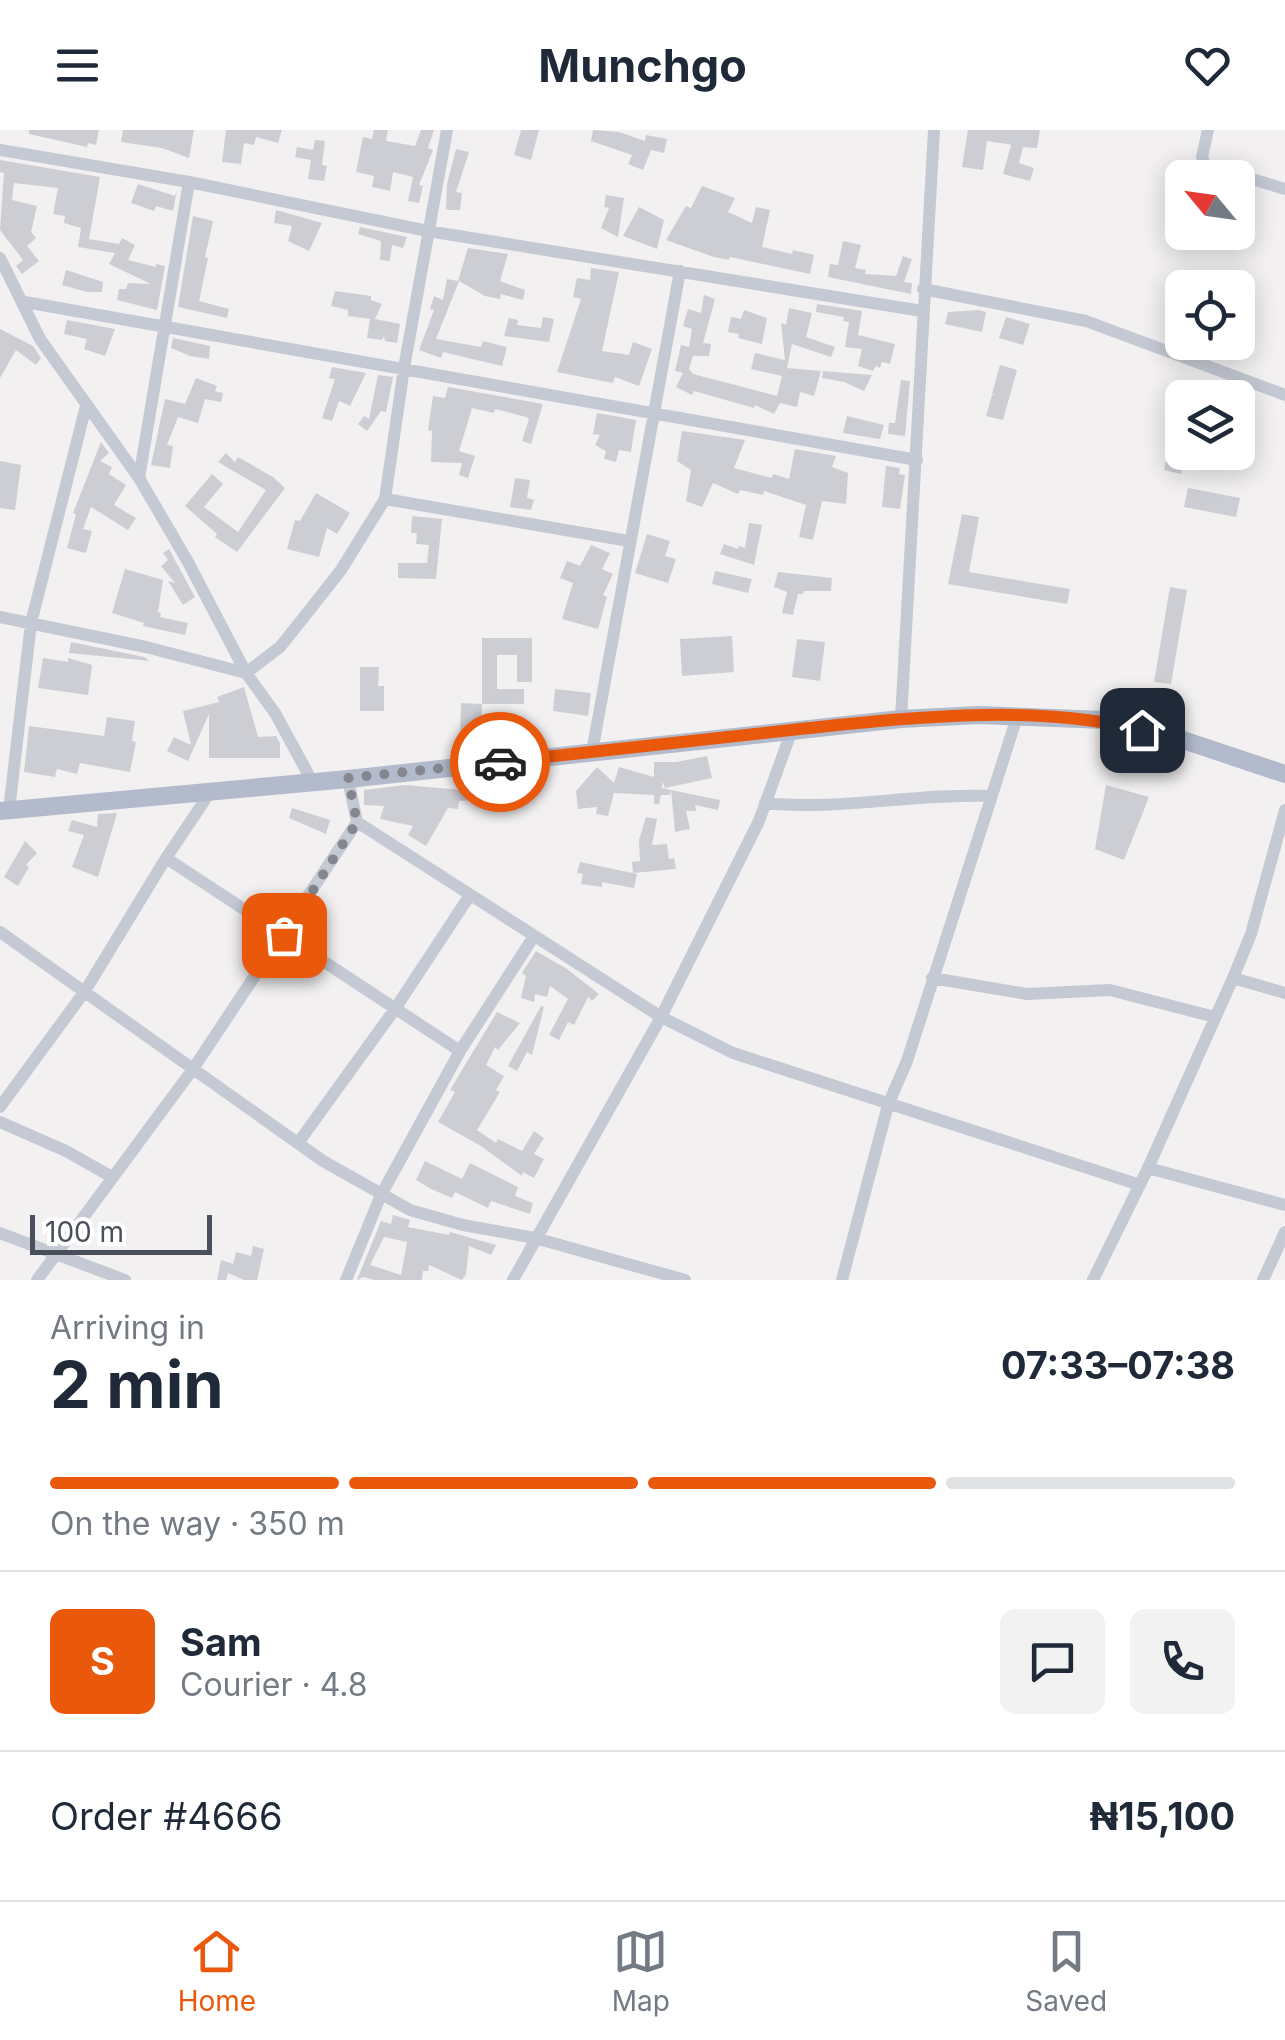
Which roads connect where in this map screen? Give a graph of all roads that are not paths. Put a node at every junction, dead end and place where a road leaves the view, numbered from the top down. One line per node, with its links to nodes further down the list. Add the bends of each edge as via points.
1 (447, 130): 7 (street)
2 (934, 130): 10 (street)
3 (1208, 130): 6 (street, via 1206,165)
4 (0, 150): 5 (street)
5 (189, 182): 7 (street); 13 (street)
6 (1285, 189)
7 (428, 231): 9 (street); 14 (street)
8 (0, 258): 11 (street)
9 (680, 272): 12 (street); 17 (street)
10 (923, 288): 12 (street); 15 (street, via 1086,321)
11 (24, 302): 13 (street); 16 (street, via 40,339)
12 (922, 311): 18 (street)
13 (164, 328): 14 (street); 19 (street)
14 (404, 368): 17 (street); 20 (street)
15 (1285, 395)
16 (86, 406): 19 (street); 23 (street)
17 (653, 413): 18 (street); 21 (street)
18 (916, 460): 26 (street)
19 (139, 478): 24 (street)
20 (385, 499): 21 (street); 24 (street, via 308,612 280,647)
21 (629, 541): 28 (street)
22 (0, 617): 23 (street)
23 (31, 623): 24 (street); 36 (street)
24 (246, 673): 31 (street)
25 (1017, 717): 26 (main road); 29 (main road, via 1104,720); 33 (street)
26 (901, 718): 27 (main road)
27 (792, 730): 28 (main road); 34 (street)
28 (592, 752): 30 (main road)
29 (1285, 774)
30 (348, 778): 31 (main road); 37 (street)
31 (312, 781): 32 (main road)
32 (211, 791): 36 (main road); 38 (street)
33 (991, 796): 34 (street); 43 (street)
34 (765, 803): 48 (street)
35 (1285, 810): 44 (street)
36 (5, 811)
37 (357, 822): 39 (street); 41 (street)
38 (166, 858): 41 (street); 45 (street)
39 (470, 894): 42 (street); 47 (street)
40 (0, 932): 45 (street)
41 (284, 935): 47 (street); 51 (street)
42 (534, 936): 48 (street); 50 (street)
43 (932, 978): 49 (street, via 1027,994 1110,990); 52 (street)
44 (1233, 978): 46 (street); 49 (street)
45 (85, 991): 51 (street); 53 (street)
46 (1285, 993)
47 (396, 1009): 50 (street); 55 (street)
48 (661, 1017): 52 (street, via 733,1052); 63 (street)
49 (1214, 1018): 56 (street)
50 (460, 1051): 59 (street)
51 (193, 1069): 55 (street); 57 (street)
52 (888, 1105): 58 (street); 70 (street)
53 (0, 1106)
54 (0, 1122): 57 (street)
55 (298, 1143): 59 (street)
56 (1148, 1168): 58 (street); 60 (street)
57 (112, 1177): 64 (street)
58 (1140, 1185): 71 (street)
59 (380, 1194): 63 (street, via 410,1210); 67 (street)
60 (1285, 1204)
61 (1285, 1232): 72 (street)
62 (0, 1233): 64 (street)
63 (535, 1238): 68 (street); 69 (street)
64 (55, 1254): 65 (street); 66 (street)
65 (38, 1280)
66 (125, 1280)
67 (346, 1280)
68 (513, 1280)
69 (685, 1280)
70 (842, 1280)
71 (1093, 1280)
72 (1263, 1280)

